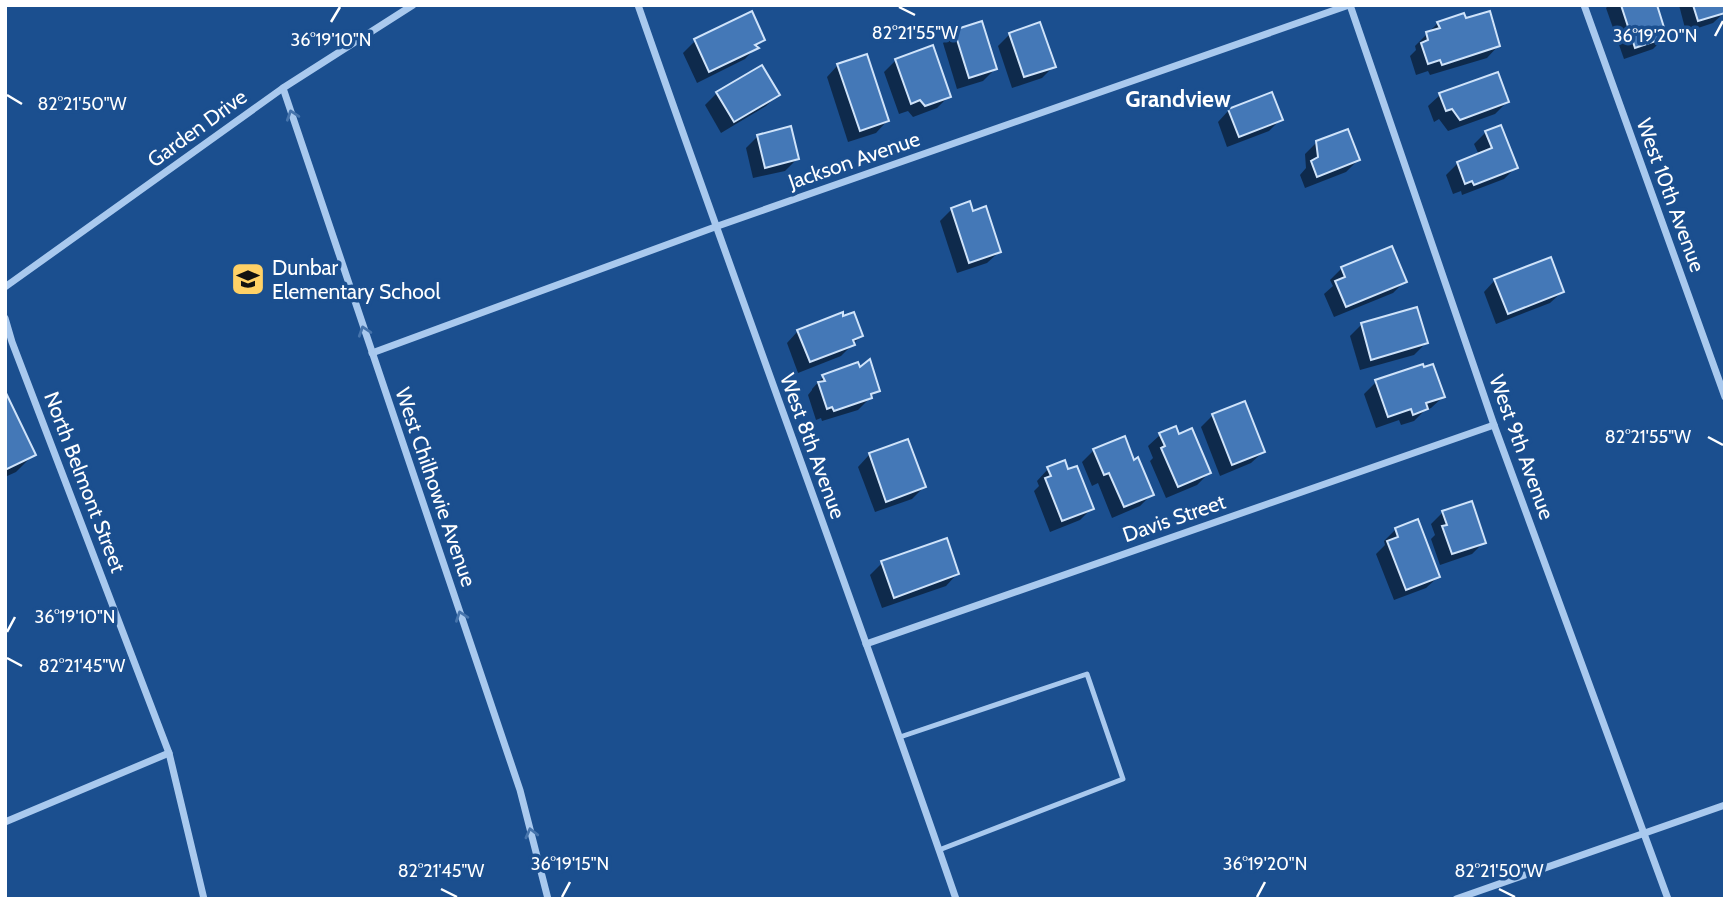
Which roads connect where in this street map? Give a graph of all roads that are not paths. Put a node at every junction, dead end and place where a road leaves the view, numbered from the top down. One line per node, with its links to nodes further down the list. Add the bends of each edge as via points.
1 (413, 5): 5 (street, Garden Drive)
2 (638, 5): 6 (street, West 8th Avenue)
3 (1350, 5): 6 (street, Jackson Avenue); 11 (street, West 9th Avenue)
4 (1584, 5): 10 (street, West 10th Avenue)
5 (283, 88): 7 (street, Garden Drive); 9 (street, West Chilhowie Avenue, one-way to 5)
6 (715, 227): 9 (street, Jackson Avenue); 12 (street, West 8th Avenue)
7 (5, 286)
8 (5, 318): 14 (street, North Belmont Street)
9 (372, 353): 20 (street, West Chilhowie Avenue, one-way to 9, via 520,790)
10 (1725, 397)
11 (1494, 425): 12 (street, Davis Street); 17 (street, West 9th Avenue)
12 (866, 644): 13 (street, West 8th Avenue)
13 (900, 737): 18 (street, West 8th Avenue); 18 (lane, via 1087,674 1101,713 1123,779)
14 (169, 753): 16 (street); 19 (street, North Belmont Street)
15 (1725, 805): 17 (street)
16 (5, 822)
17 (1644, 832): 22 (street); 23 (street, West 9th Avenue)
18 (939, 850): 21 (street, West 8th Avenue)
19 (204, 899)
20 (548, 899)
21 (956, 899)
22 (1457, 899)
23 (1668, 899)

